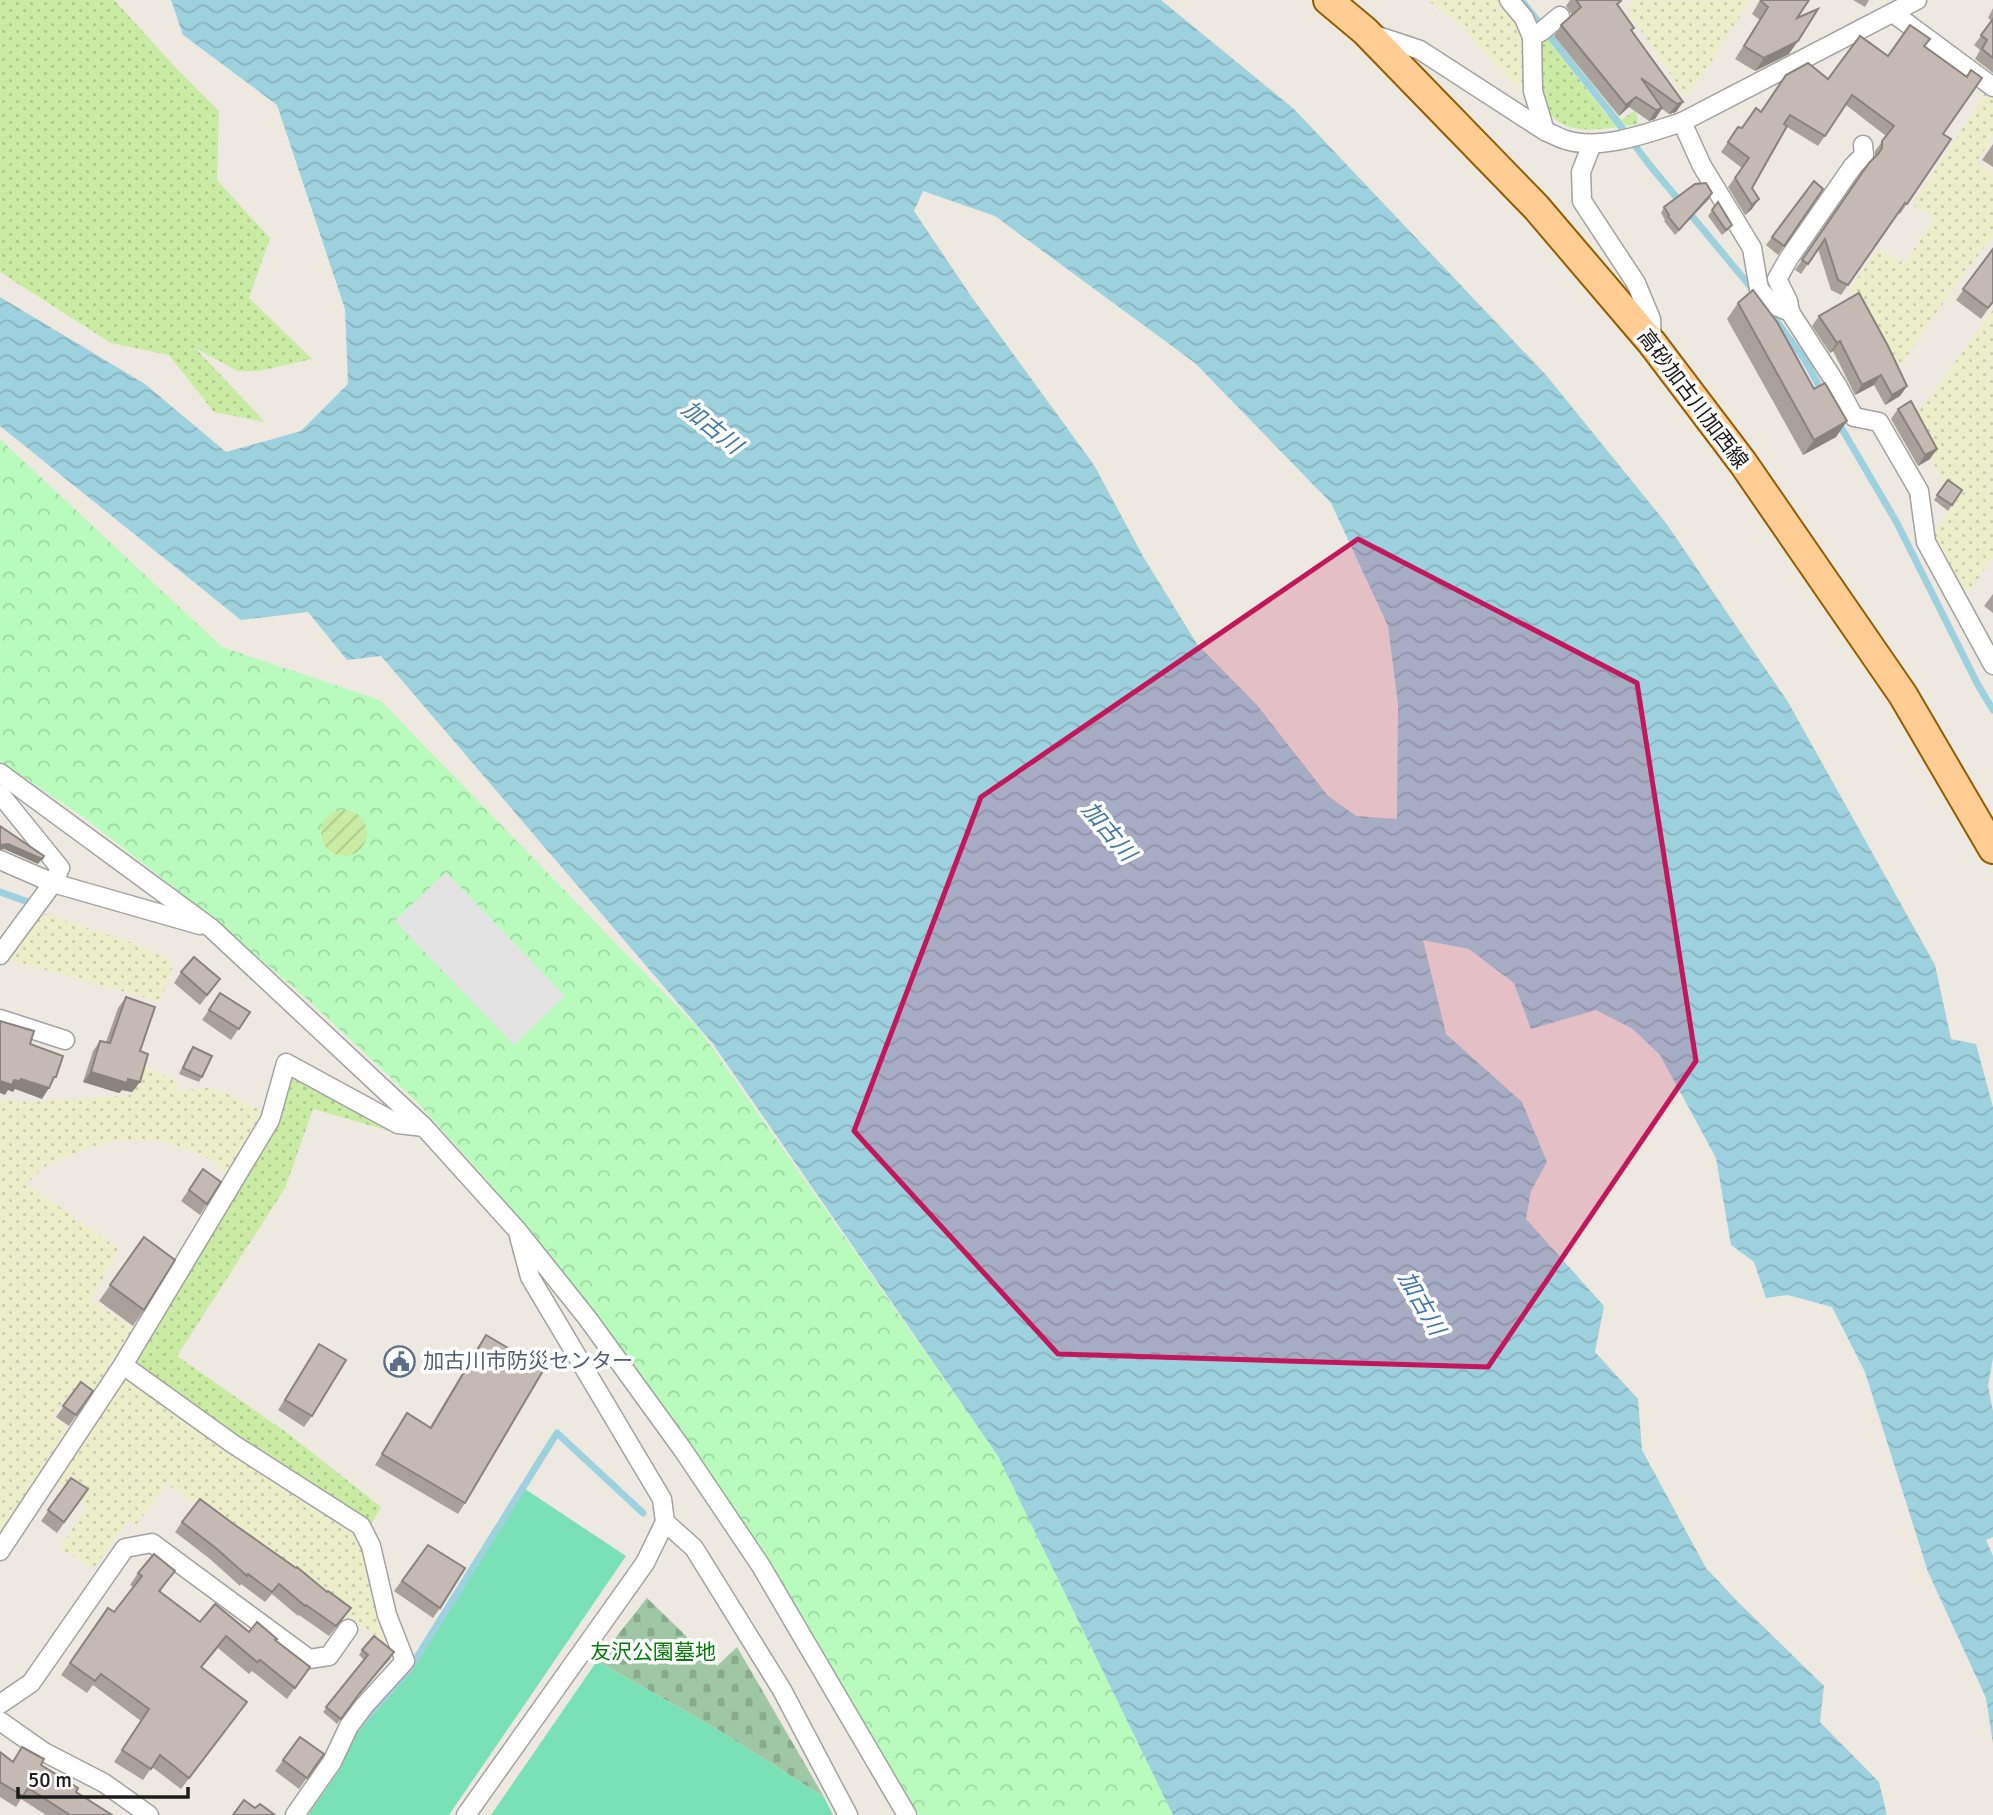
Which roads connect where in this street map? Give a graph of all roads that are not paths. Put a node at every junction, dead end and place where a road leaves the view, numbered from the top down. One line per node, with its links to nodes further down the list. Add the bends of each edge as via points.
1 (1328, 0): 5 (main road, 高砂加古川加西線)
2 (1508, 0): 8 (street, via 1524,18 1546,27 1533,91)
3 (1917, 0): 4 (street)
4 (1893, 13): 6 (street); 7 (street)
5 (1365, 31): 8 (street, via 1420,50); 14 (main road, 高砂加古川加西線, via 1536,207)
6 (1993, 87)
7 (1682, 122): 9 (street); 11 (street, via 1702,166)
8 (1545, 131): 9 (street, via 1567,141)
9 (1592, 144): 14 (street, via 1581,172 1582,201 1636,283 1651,319)
10 (1863, 145): 12 (street, via 1864,155)
11 (1752, 248): 12 (street); 13 (street, via 1759,289 1773,304)
12 (1777, 279): 13 (street)
13 (1790, 312): 15 (street, via 1854,417 1879,422 1919,491 1926,542)
14 (1652, 343): 18 (main road, 高砂加古川加西線, via 1743,463 1903,695)
15 (1993, 665)
16 (0, 773): 21 (street)
17 (0, 794): 20 (street, via 60,868)
18 (1993, 849)
19 (0, 860): 20 (street)
20 (53, 883): 21 (street); 22 (street)
21 (211, 928): 25 (street)
22 (0, 955)
23 (0, 1020): 24 (street)
24 (65, 1041)
25 (424, 1127): 26 (street); 27 (street, via 398,1124 286,1063 270,1120)
26 (517, 1230): 28 (street, via 530,1277 662,1499); 37 (street, via 596,1330 761,1566)
27 (123, 1365): 29 (street); 34 (street, via 233,1444 361,1526 371,1546 387,1615 405,1661 349,1726 332,1762)
28 (665, 1522): 35 (street, via 645,1563); 36 (street, via 694,1548 782,1690)
29 (0, 1551)
30 (348, 1629): 31 (street, via 329,1656 309,1659 152,1543 125,1548 32,1683)
31 (0, 1704)
32 (0, 1721): 33 (street)
33 (149, 1815)
34 (295, 1815)
35 (466, 1815)
36 (848, 1815)
37 (907, 1815)

